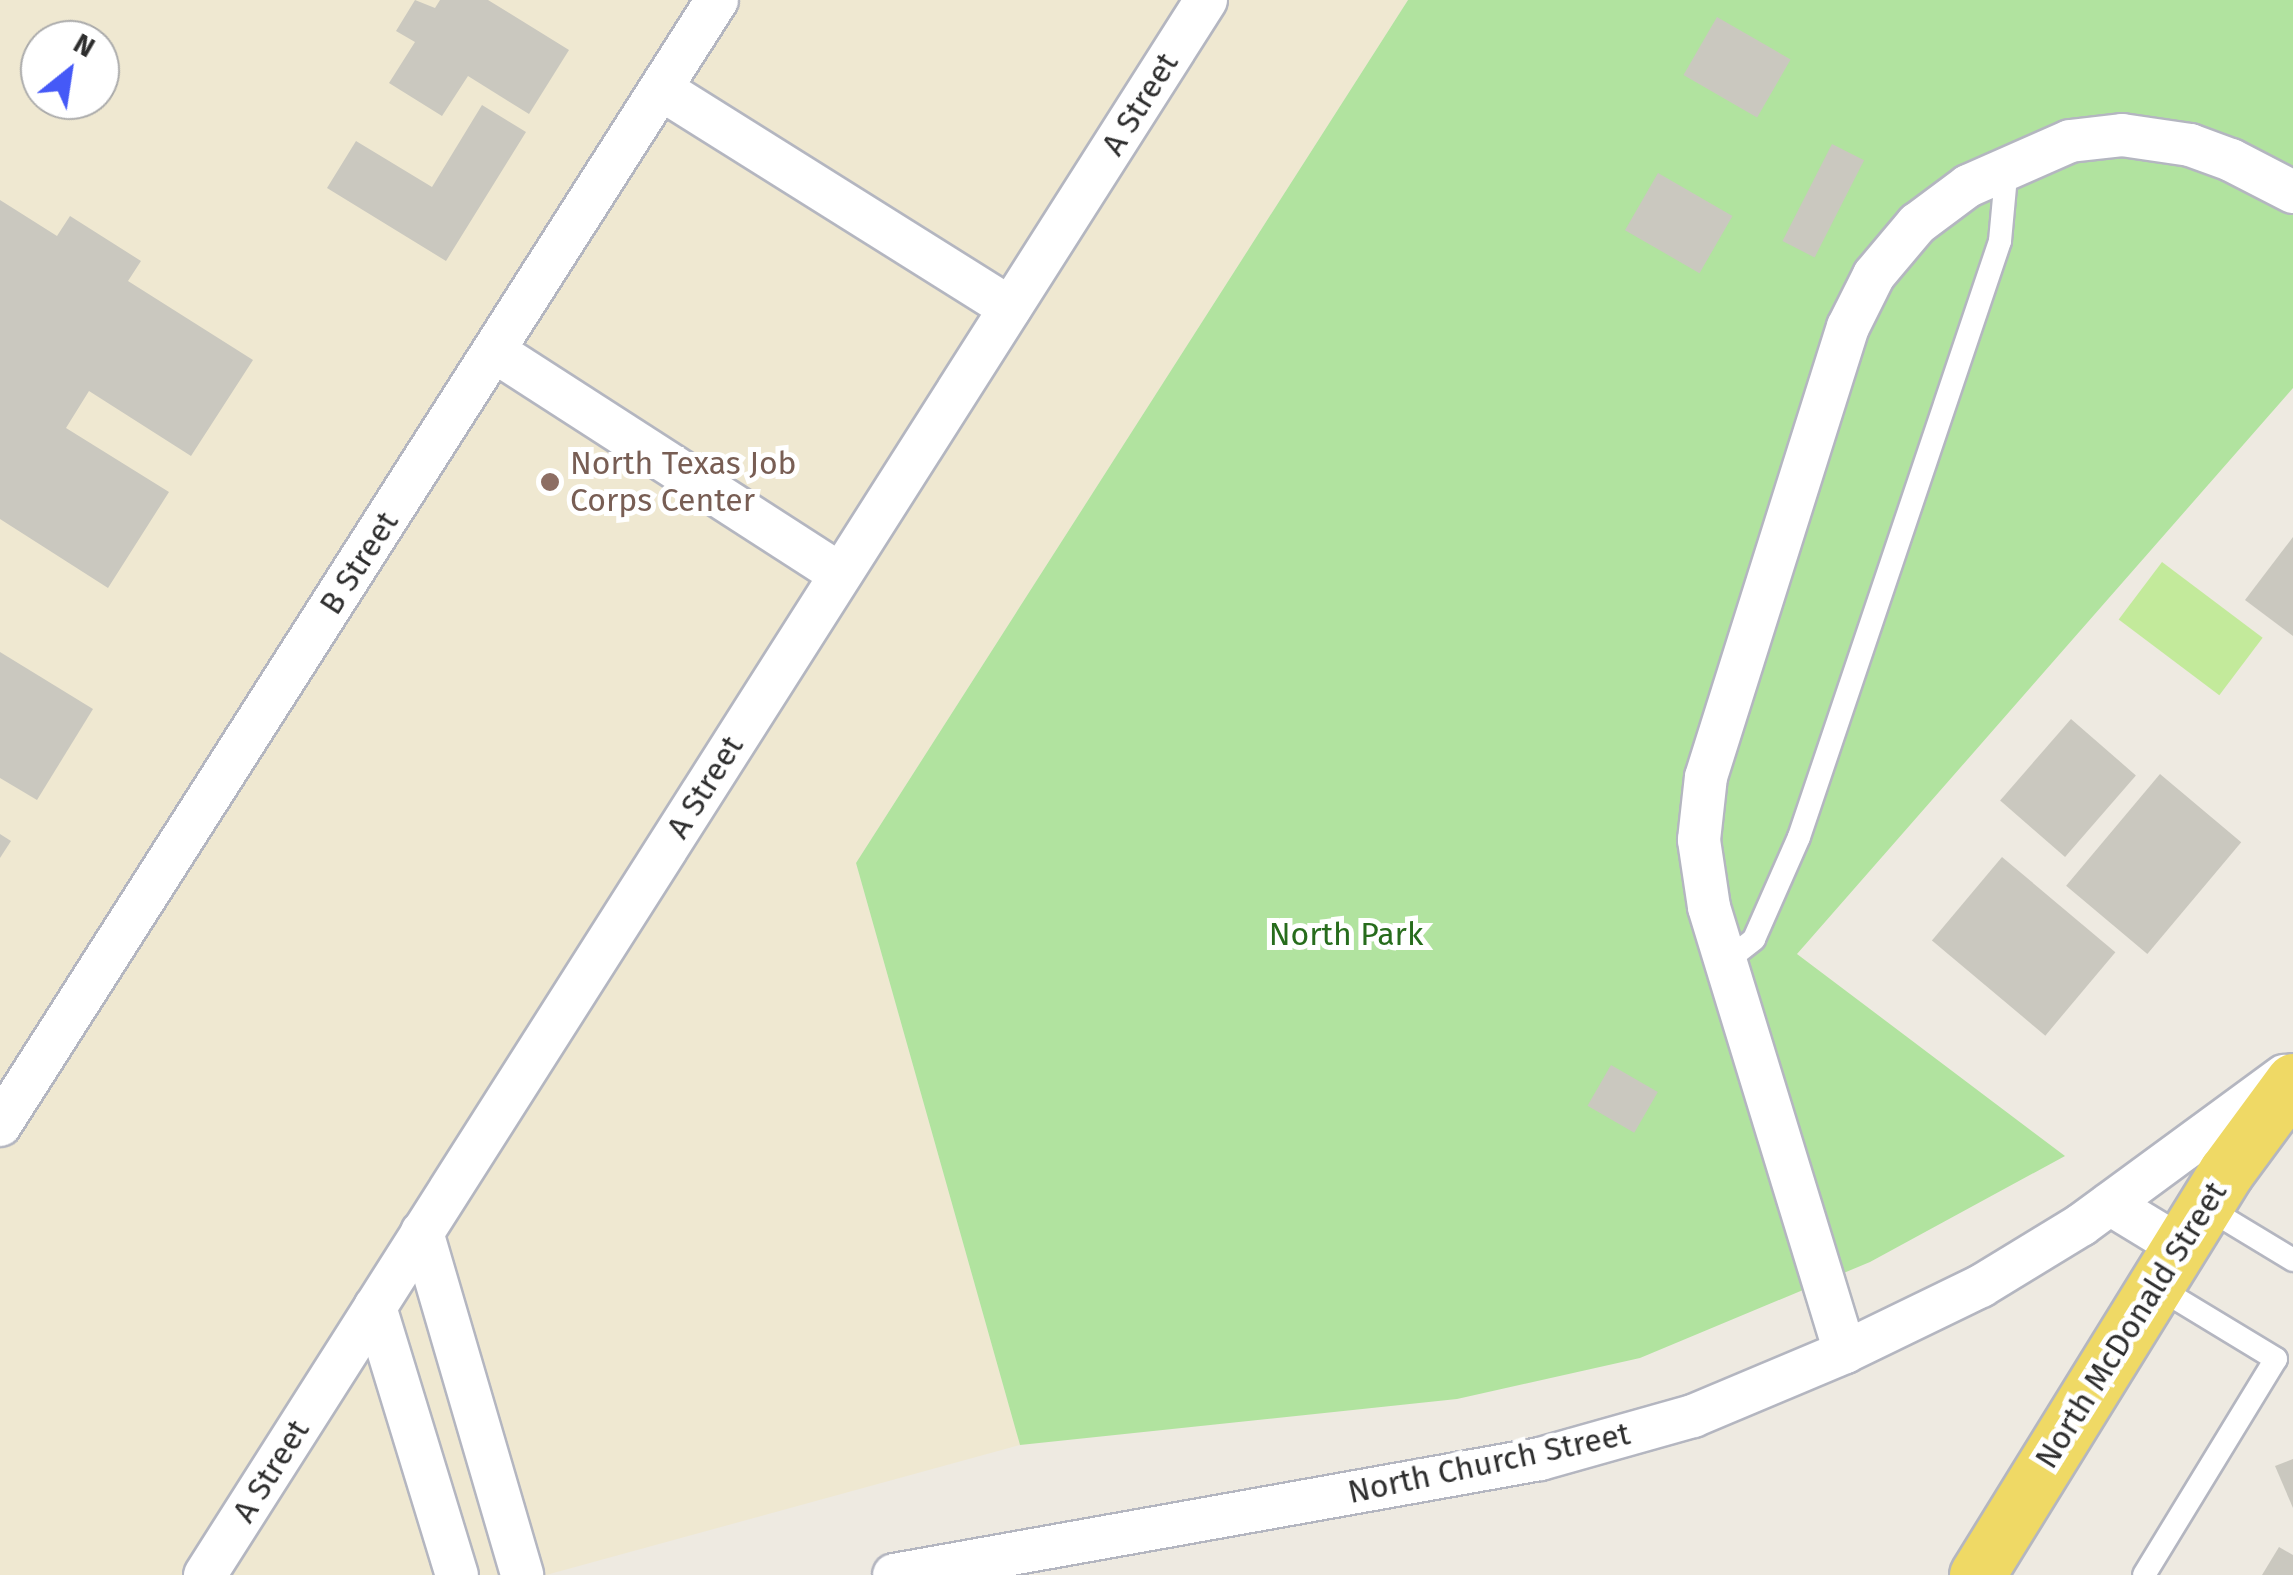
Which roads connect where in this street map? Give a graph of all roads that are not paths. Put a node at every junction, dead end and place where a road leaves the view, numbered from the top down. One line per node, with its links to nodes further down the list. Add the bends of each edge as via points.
1 (716, 0): 3 (street, B Street)
2 (1206, 0): 6 (street, A Street)
3 (661, 88): 6 (street); 7 (street, B Street)
4 (2008, 166): 5 (street, via 2070,141 2122,135 2190,145); 9 (lane, via 2000,241 1799,837 1754,938); 9 (street, via 1917,224 1874,275 1848,327 1706,777 1701,876)
5 (2293, 192)
6 (1010, 308): 8 (street, A Street)
7 (494, 351): 8 (street); 12 (street, B Street)
8 (840, 574): 14 (street, A Street)
9 (1725, 962): 18 (street)
10 (2293, 1070): 13 (street, North Church Street)
11 (2293, 1081): 15 (main road, North McDonald Street)
12 (0, 1125)
13 (2110, 1204): 15 (street); 18 (street, North Church Street, via 1981,1286)
14 (422, 1232): 17 (street, A Street); 22 (street)
15 (2179, 1246): 16 (lane); 19 (lane); 24 (main road, North McDonald Street)
16 (2293, 1260)
17 (375, 1307): 20 (street, A Street); 21 (street)
18 (1845, 1352): 23 (street, North Church Street, via 1693,1416 1540,1459)
19 (2284, 1361): 25 (lane)
20 (205, 1575)
21 (457, 1575)
22 (522, 1575)
23 (894, 1575)
24 (1978, 1575)
25 (2144, 1575)

